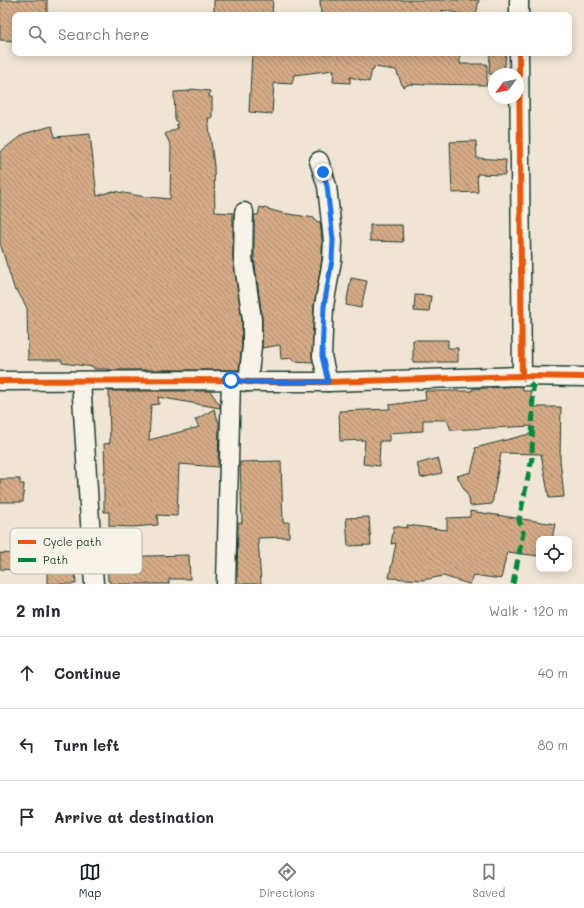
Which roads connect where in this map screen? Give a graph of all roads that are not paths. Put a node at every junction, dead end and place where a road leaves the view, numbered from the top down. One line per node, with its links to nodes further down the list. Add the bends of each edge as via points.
1 (519, 0): 2 (street)
2 (519, 12)
3 (520, 56): 6 (street)
4 (319, 161): 11 (street, via 327,186 333,240 324,306 322,356)
5 (244, 212): 10 (street, via 243,258 252,318 252,346)
6 (522, 376): 7 (street); 11 (street)
7 (584, 377)
8 (0, 381): 9 (street)
9 (81, 381): 10 (street); 12 (street)
10 (240, 381): 11 (street); 15 (street)
11 (328, 382)
12 (90, 528)
13 (93, 574): 14 (street)
14 (94, 584)
15 (226, 584)

